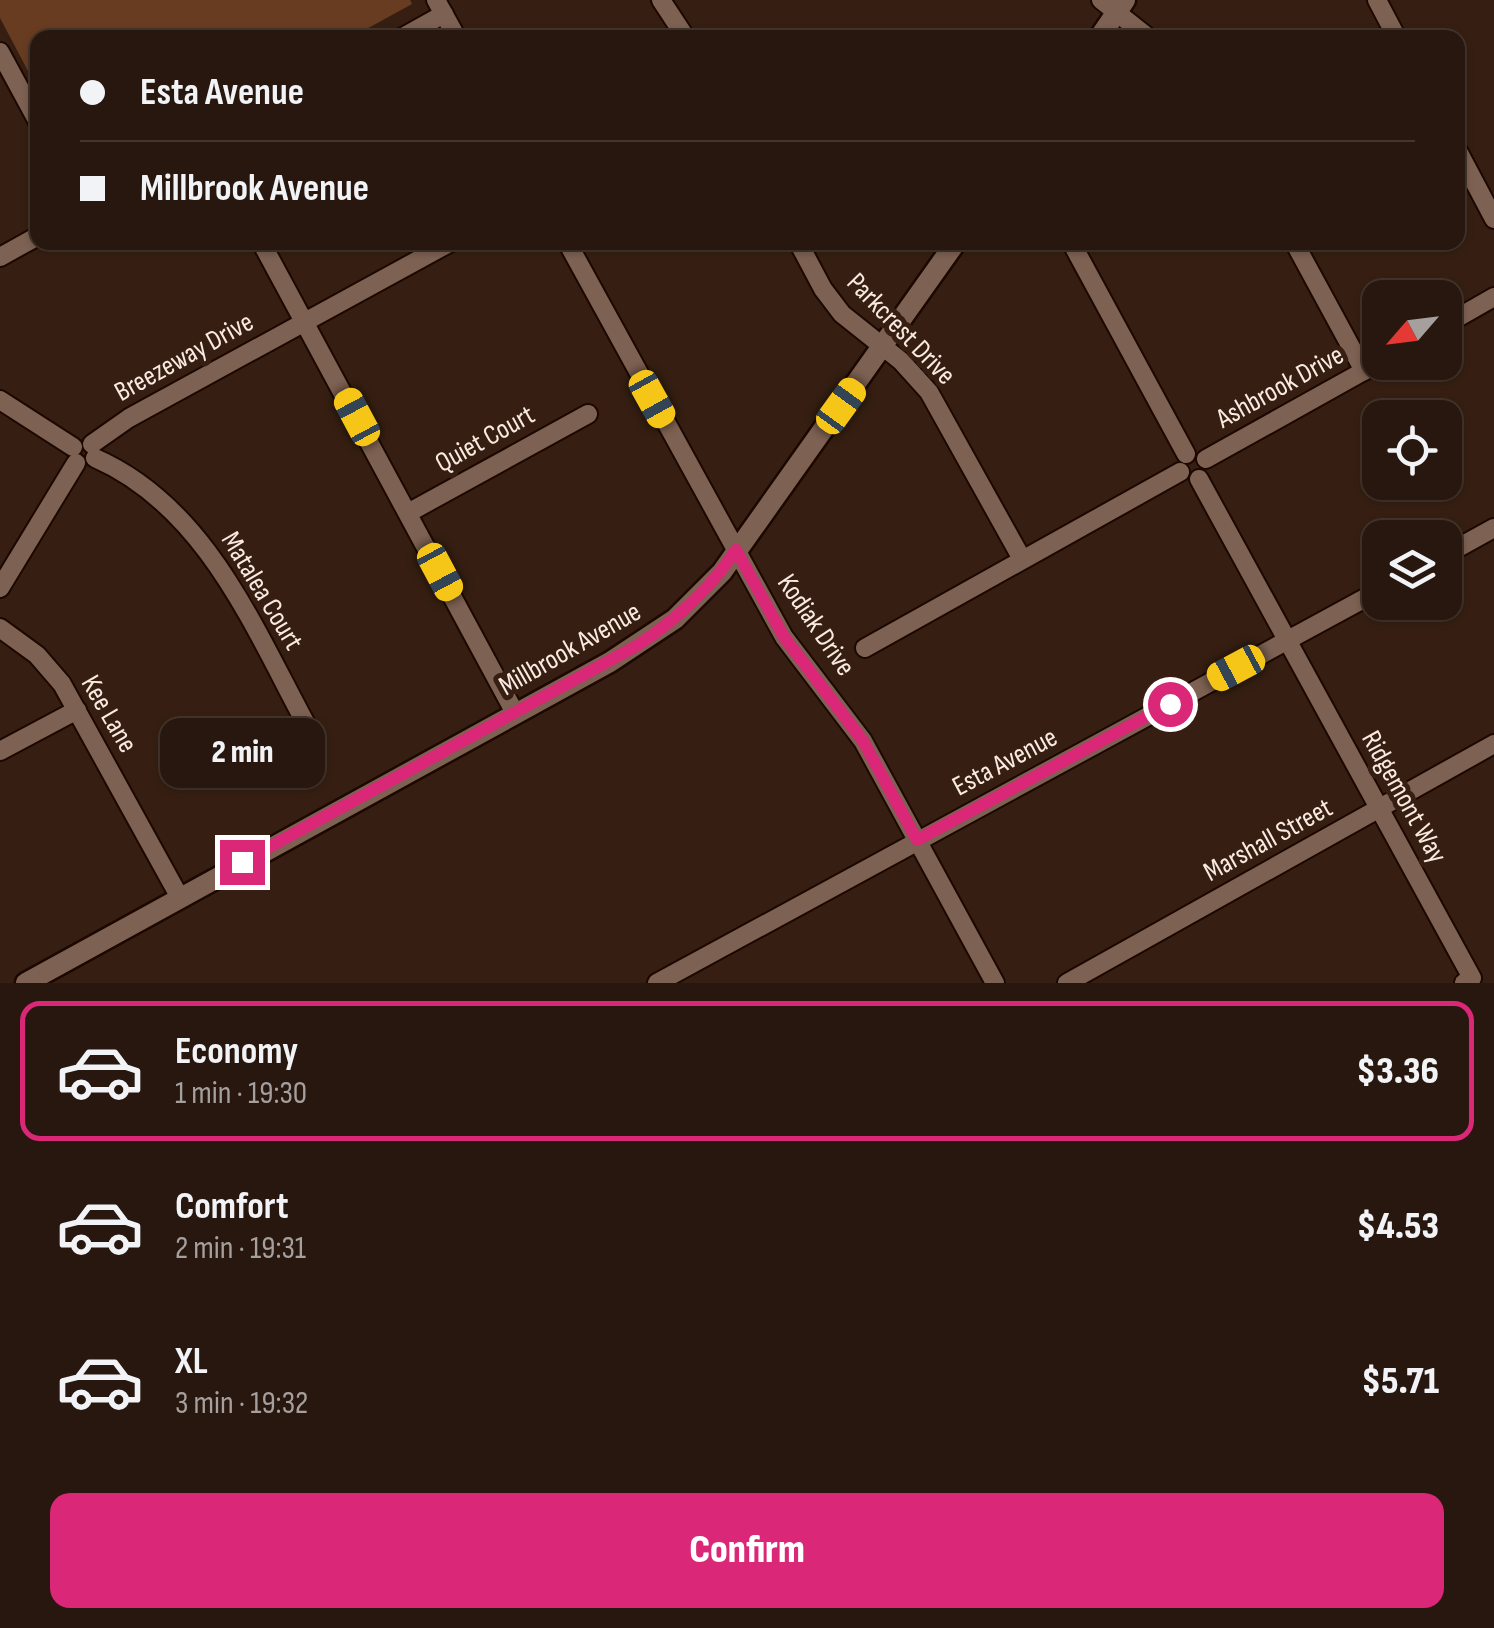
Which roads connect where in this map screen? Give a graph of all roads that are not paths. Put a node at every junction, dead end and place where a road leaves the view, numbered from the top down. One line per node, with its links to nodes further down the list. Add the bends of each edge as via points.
1 (661, 0): 7 (street)
2 (1376, 0): 10 (street)
3 (1114, 4): 8 (street); 9 (street)
4 (440, 7): 5 (street); 6 (street)
5 (412, 30)
6 (452, 30)
7 (681, 30)
8 (1102, 30)
9 (1141, 30)
10 (1393, 30)
11 (0, 52): 12 (street)
12 (30, 107)
13 (1465, 164): 14 (street)
14 (1494, 219)
15 (30, 240): 23 (street)
16 (266, 250): 26 (street)
17 (436, 250): 26 (street, Breezeway Drive)
18 (572, 250): 39 (street, Kodiak Drive)
19 (803, 250): 27 (street, Parkcrest Drive, via 832,302)
20 (950, 250): 27 (street, Millbrook Avenue)
21 (1075, 250): 34 (street)
22 (1299, 250): 28 (street)
23 (0, 256)
24 (1494, 297): 25 (street)
25 (1462, 315)
26 (305, 322): 32 (street, Breezeway Drive, via 130,418); 36 (street)
27 (883, 348): 39 (street, Millbrook Avenue); 40 (street, Parkcrest Drive, via 930,392)
28 (1362, 350)
29 (1362, 372): 33 (street, Ashbrook Drive)
30 (0, 400): 32 (street, Matalea Court)
31 (588, 414): 36 (street, Quiet Court)
32 (84, 453): 41 (street, Breezeway Drive); 48 (street, Matalea Court, via 162,502 200,539)
33 (1206, 459): 34 (street, via 1197,452); 35 (street)
34 (1183, 463): 35 (street, via 1187,479); 40 (street)
35 (1200, 479): 44 (street, Ridgemont Way)
36 (408, 513): 47 (street)
37 (1494, 528): 38 (street)
38 (1462, 545)
39 (736, 550): 47 (street, Millbrook Avenue, via 698,597 656,633); 52 (street, Kodiak Drive, via 784,637 863,741)
40 (1022, 560): 45 (street)
41 (0, 588)
42 (1362, 600): 44 (street, Esta Avenue)
43 (0, 628): 46 (street, Kee Lane, via 50,669)
44 (1288, 641): 51 (street, Ridgemont Way); 52 (street, Esta Avenue)
45 (865, 648)
46 (76, 710): 50 (street); 53 (street, Kee Lane)
47 (514, 713): 53 (street, Millbrook Avenue)
48 (312, 736)
49 (1494, 744): 51 (street, Marshall Street)
50 (0, 751)
51 (1379, 810): 54 (street, Ridgemont Way); 58 (street, Marshall Street)
52 (917, 840): 56 (street, Esta Avenue); 57 (street, Kodiak Drive)
53 (179, 896): 55 (street, Millbrook Avenue)
54 (1468, 981)
55 (26, 983)
56 (656, 983)
57 (995, 983)
58 (1066, 983)

